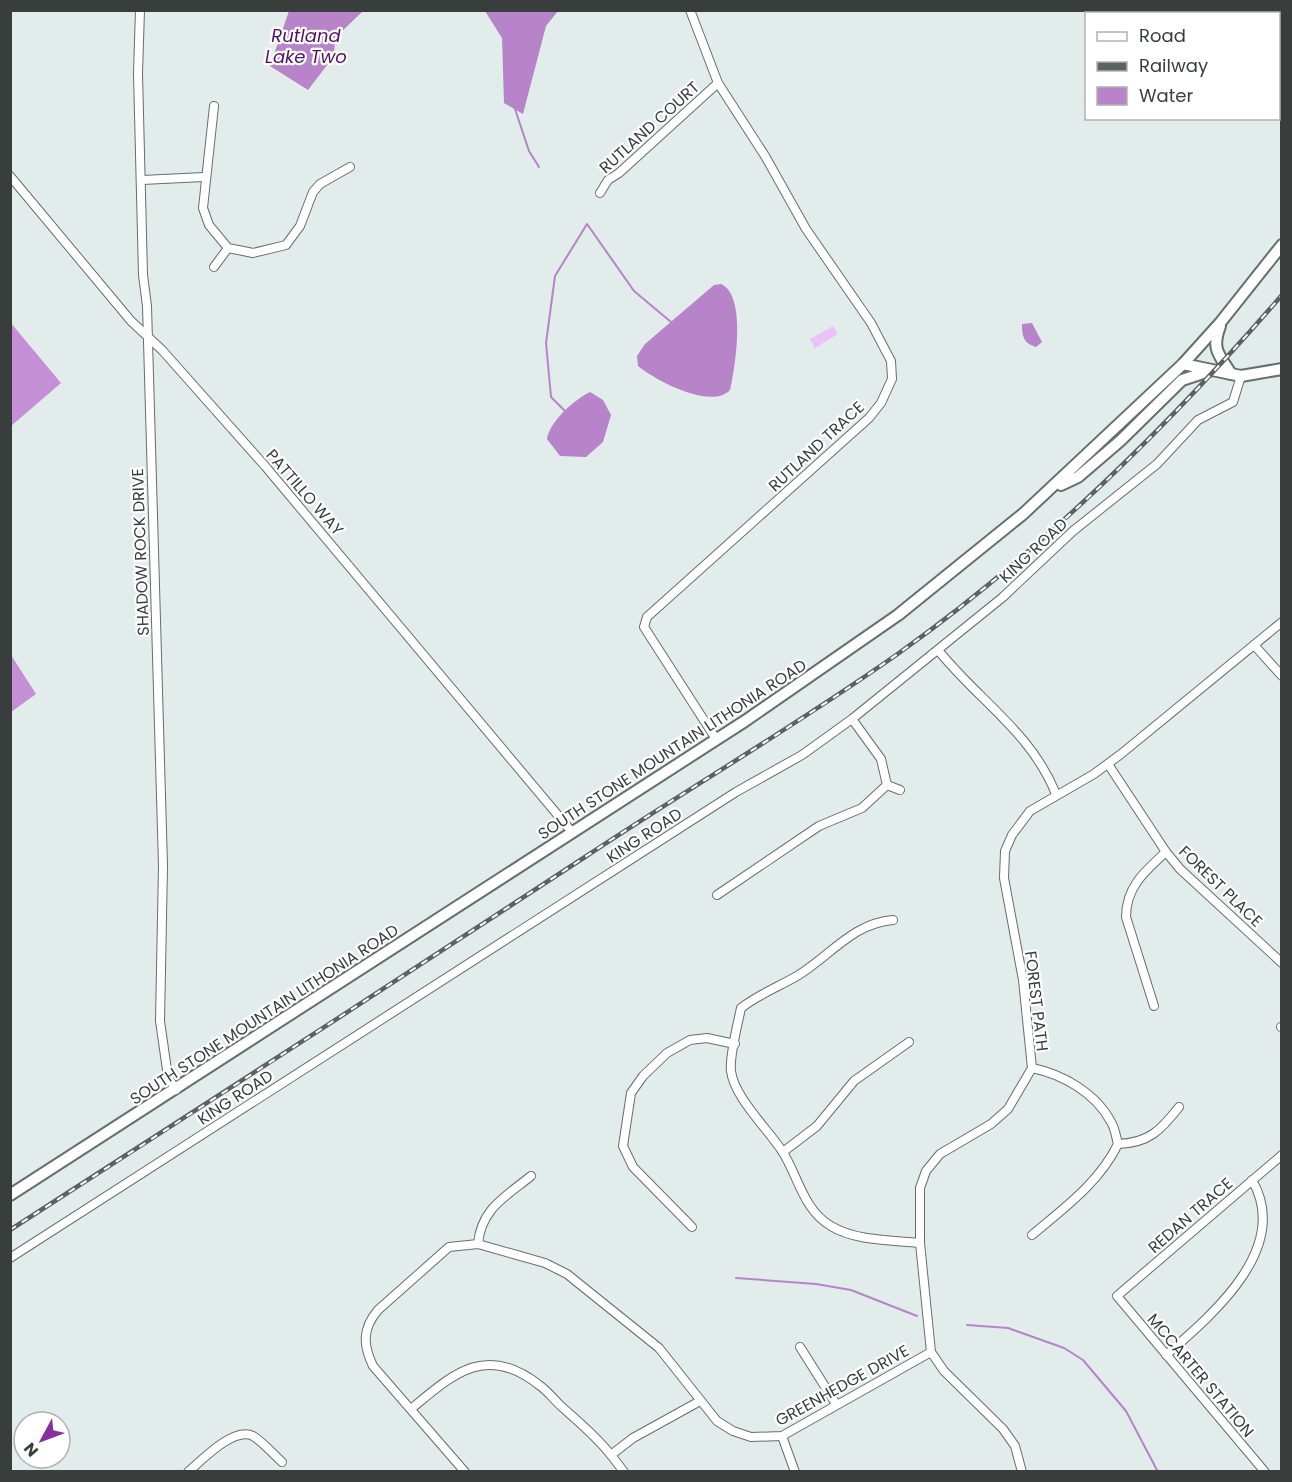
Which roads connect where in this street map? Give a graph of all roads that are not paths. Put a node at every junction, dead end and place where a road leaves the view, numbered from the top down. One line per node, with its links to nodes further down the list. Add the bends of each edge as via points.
1 (140, 10): 8 (street, SHADOW ROCK DRIVE)
2 (690, 10): 3 (street, RUTLAND TRACE)
3 (718, 83): 9 (street, RUTLAND COURT, via 608,180); 25 (street, RUTLAND TRACE, via 808,231 872,323 891,361 892,379 869,418 647,617 644,627)
4 (214, 106): 7 (street)
5 (350, 167): 11 (street, via 313,192 300,226 286,245 253,253)
6 (10, 176): 14 (street, PATTILLO WAY)
7 (204, 177): 8 (street); 11 (street, via 206,217)
8 (142, 180): 14 (street, SHADOW ROCK DRIVE)
9 (600, 193)
10 (1281, 245): 13 (main road, SOUTH STONE MOUNTAIN LITHONIA ROAD)
11 (228, 248): 12 (street)
12 (214, 267)
13 (1223, 319): 15 (main road, SOUTH STONE MOUNTAIN LITHONIA ROAD); 18 (main road, via 1215,340 1216,352)
14 (147, 335): 30 (street, PATTILLO WAY, via 266,466); 39 (street, SHADOW ROCK DRIVE, via 163,866 160,1021 168,1077)
15 (1183, 364): 17 (main road); 19 (main road, SOUTH STONE MOUNTAIN LITHONIA ROAD)
16 (1281, 369): 18 (main road)
17 (1209, 371): 18 (main road); 19 (main road, via 1182,380 1103,457 1078,477)
18 (1236, 375): 22 (street, KING ROAD, via 1233,402 1198,420 1157,464 1072,531 1003,597)
19 (1052, 488): 25 (main road, SOUTH STONE MOUNTAIN LITHONIA ROAD, via 972,557 880,628)
20 (1281, 622): 21 (street, FOREST PATH)
21 (1254, 645): 23 (street); 26 (street, FOREST PATH)
22 (938, 650): 24 (street, KING ROAD); 29 (street, via 982,699 1022,734 1042,763)
23 (1281, 676)
24 (852, 719): 27 (street, via 881,759); 52 (street, KING ROAD, via 802,755 736,792)
25 (716, 740): 30 (main road, SOUTH STONE MOUNTAIN LITHONIA ROAD)
26 (1108, 764): 29 (street, FOREST PATH); 31 (street, FOREST PLACE)
27 (887, 785): 28 (street); 32 (street, via 862,808 819,826)
28 (900, 790)
29 (1056, 794): 38 (street, FOREST PATH, via 1022,819 1005,851 1004,878 1023,980)
30 (572, 832): 39 (main road, SOUTH STONE MOUNTAIN LITHONIA ROAD)
31 (1166, 852): 34 (street, FOREST PLACE); 35 (street, via 1133,885 1126,906)
32 (717, 895)
33 (893, 920): 37 (street, via 868,924 797,976 760,993 741,1008)
34 (1281, 963)
35 (1154, 1006)
36 (909, 1042): 42 (street, via 854,1081 818,1126)
37 (735, 1044): 42 (street, via 730,1070 736,1088); 48 (street, via 707,1038 690,1040 667,1053 631,1093 623,1146 633,1167)
38 (1032, 1068): 41 (street, via 1059,1076 1084,1092 1111,1122); 50 (street, FOREST PATH, via 1015,1100 1000,1117 940,1154 926,1171 920,1188)
39 (176, 1090): 46 (main road, SOUTH STONE MOUNTAIN LITHONIA ROAD)
40 (1179, 1107): 41 (street, via 1142,1142)
41 (1118, 1144): 49 (street, via 1092,1183)
42 (783, 1152): 50 (street, via 813,1209 828,1225 868,1237)
43 (1281, 1155): 45 (street, REDAN TRACE)
44 (531, 1176): 51 (street, via 486,1214)
45 (1252, 1180): 47 (street, via 1264,1194); 54 (street, REDAN TRACE)
46 (10, 1194)
47 (1271, 1220)
48 (692, 1227)
49 (1032, 1235)
50 (920, 1243): 56 (street, FOREST PATH)
51 (478, 1244): 58 (street, GREENHEDGE DRIVE, via 545,1263 567,1274 659,1348); 60 (street, GREENHEDGE DRIVE, via 449,1247 378,1310 366,1328 365,1350)
52 (10, 1258)
53 (1256, 1272): 57 (street)
54 (1117, 1296): 57 (street, MCCARTER STATION)
55 (800, 1347): 59 (street)
56 (931, 1352): 59 (street, GREENHEDGE DRIVE); 68 (street, via 944,1371 1003,1429 1014,1446)
57 (1166, 1355): 69 (street, MCCARTER STATION)
58 (700, 1401): 61 (street, GREENHEDGE DRIVE, via 717,1421 733,1431 751,1437); 62 (street, via 633,1438)
59 (836, 1404): 61 (street, GREENHEDGE DRIVE)
60 (411, 1409): 62 (street, via 460,1371 482,1365 509,1368 539,1384 594,1434); 65 (street, GREENHEDGE DRIVE)
61 (782, 1436): 67 (street)
62 (611, 1455): 66 (street)
63 (282, 1462): 64 (street, via 254,1436 244,1434 224,1442)
64 (188, 1472)
65 (465, 1472)
66 (624, 1472)
67 (795, 1472)
68 (1022, 1472)
69 (1265, 1472)

